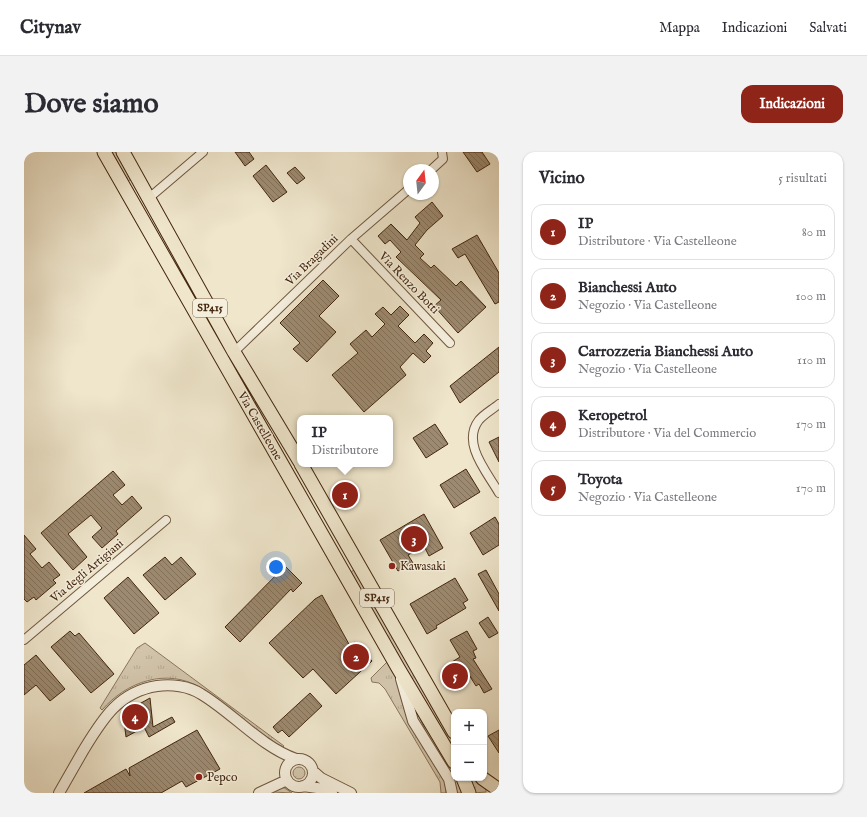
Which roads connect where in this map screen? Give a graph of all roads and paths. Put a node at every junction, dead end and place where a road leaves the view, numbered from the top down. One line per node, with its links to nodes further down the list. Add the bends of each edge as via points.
1 (104, 152): 17 (main road, Via Castelleone / SP415)
2 (123, 152): 7 (main road, Via Castelleone / SP415)
3 (203, 152): 7 (street)
4 (442, 152): 5 (street, via 443,159)
5 (438, 164)
6 (403, 194): 8 (street, Via Bragadini)
7 (149, 198): 10 (main road, Via Castelleone / SP415)
8 (351, 239): 9 (street, Via Renzo Botti); 10 (street, Via Bragadini)
9 (450, 343)
10 (234, 352): 12 (main road, Via Castelleone / SP415)
11 (499, 404): 14 (street, via 480,419 473,430 472,441)
12 (297, 458)
13 (302, 467): 18 (main road, Via Castelleone / SP415)
14 (499, 493)
15 (166, 520): 16 (street, Via degli Artigiani)
16 (24, 640)
17 (398, 668): 20 (main road, Via Castelleone / SP415); 32 (street, via 413,721 449,778)
18 (451, 727)
19 (267, 743): 21 (street); 23 (street); 28 (street, via 200,693 174,685 150,687 129,695 108,712)
20 (451, 757)
21 (296, 759): 22 (street, via 308,762); 23 (street)
22 (313, 771): 26 (street, via 311,780); 31 (street, via 321,778)
23 (286, 774): 26 (street, via 294,786); 29 (street)
24 (464, 781): 33 (main road)
25 (486, 781): 27 (main road)
26 (303, 786): 30 (street, via 324,789)
27 (499, 790)
28 (59, 793)
29 (259, 793)
30 (332, 793)
31 (351, 793)
32 (452, 793)
33 (469, 793)

